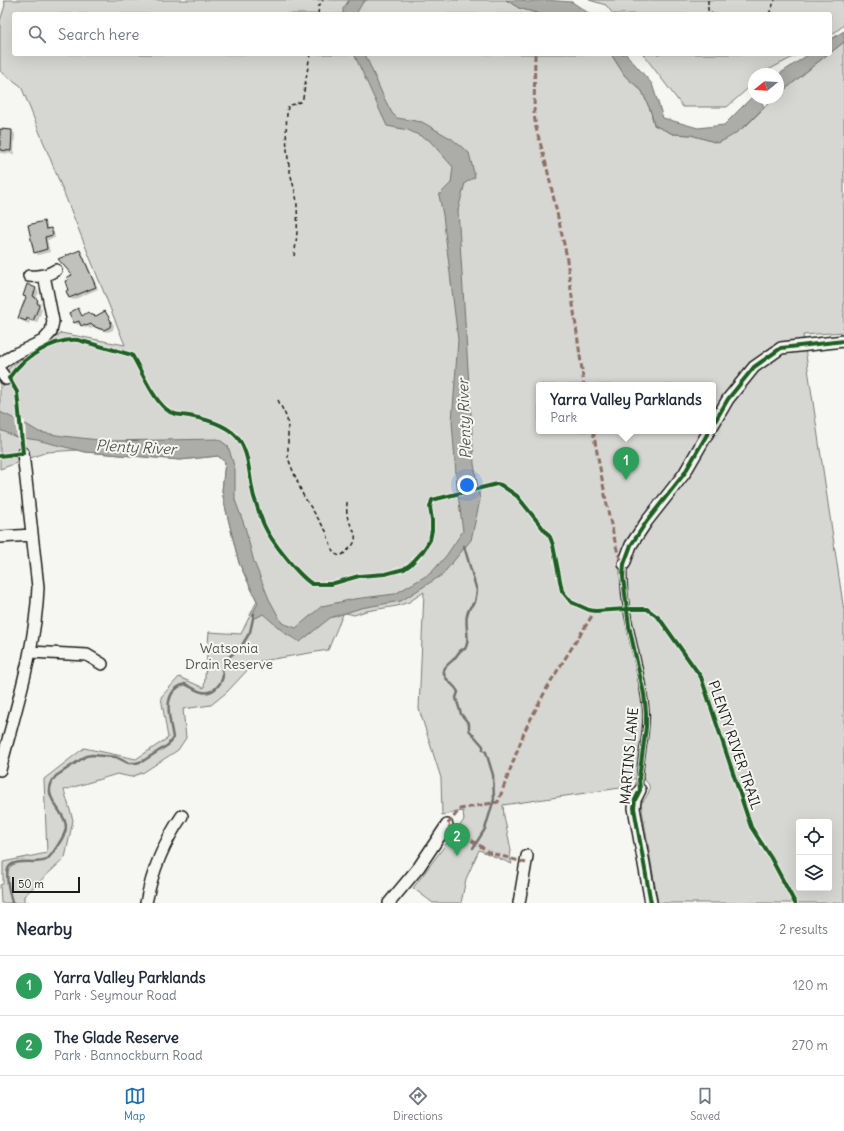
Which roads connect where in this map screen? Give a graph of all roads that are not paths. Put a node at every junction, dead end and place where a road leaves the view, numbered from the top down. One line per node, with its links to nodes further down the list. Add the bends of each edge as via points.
1 (56, 270): 2 (street)
2 (44, 275): 3 (street); 5 (street, via 53,321 51,332 42,341)
3 (29, 276)
4 (844, 341): 6 (street, via 781,348 754,367 728,399)
5 (0, 364)
6 (716, 420)
7 (708, 434): 11 (street, via 684,474 631,545)
8 (23, 453): 9 (street)
9 (32, 536): 10 (street); 12 (street, via 38,587)
10 (0, 537)
11 (624, 564): 15 (lane, MARTINS LANE, via 623,577 630,626 646,712 638,778)
12 (30, 652): 13 (street, via 87,655); 14 (street)
13 (102, 664)
14 (0, 770)
15 (640, 790): 22 (street, MARTINS LANE, via 634,808)
16 (182, 816): 19 (street, via 157,863)
17 (447, 825): 20 (street, via 419,867)
18 (527, 856): 21 (street)
19 (146, 903)
20 (389, 903)
21 (518, 903)
22 (651, 903)

